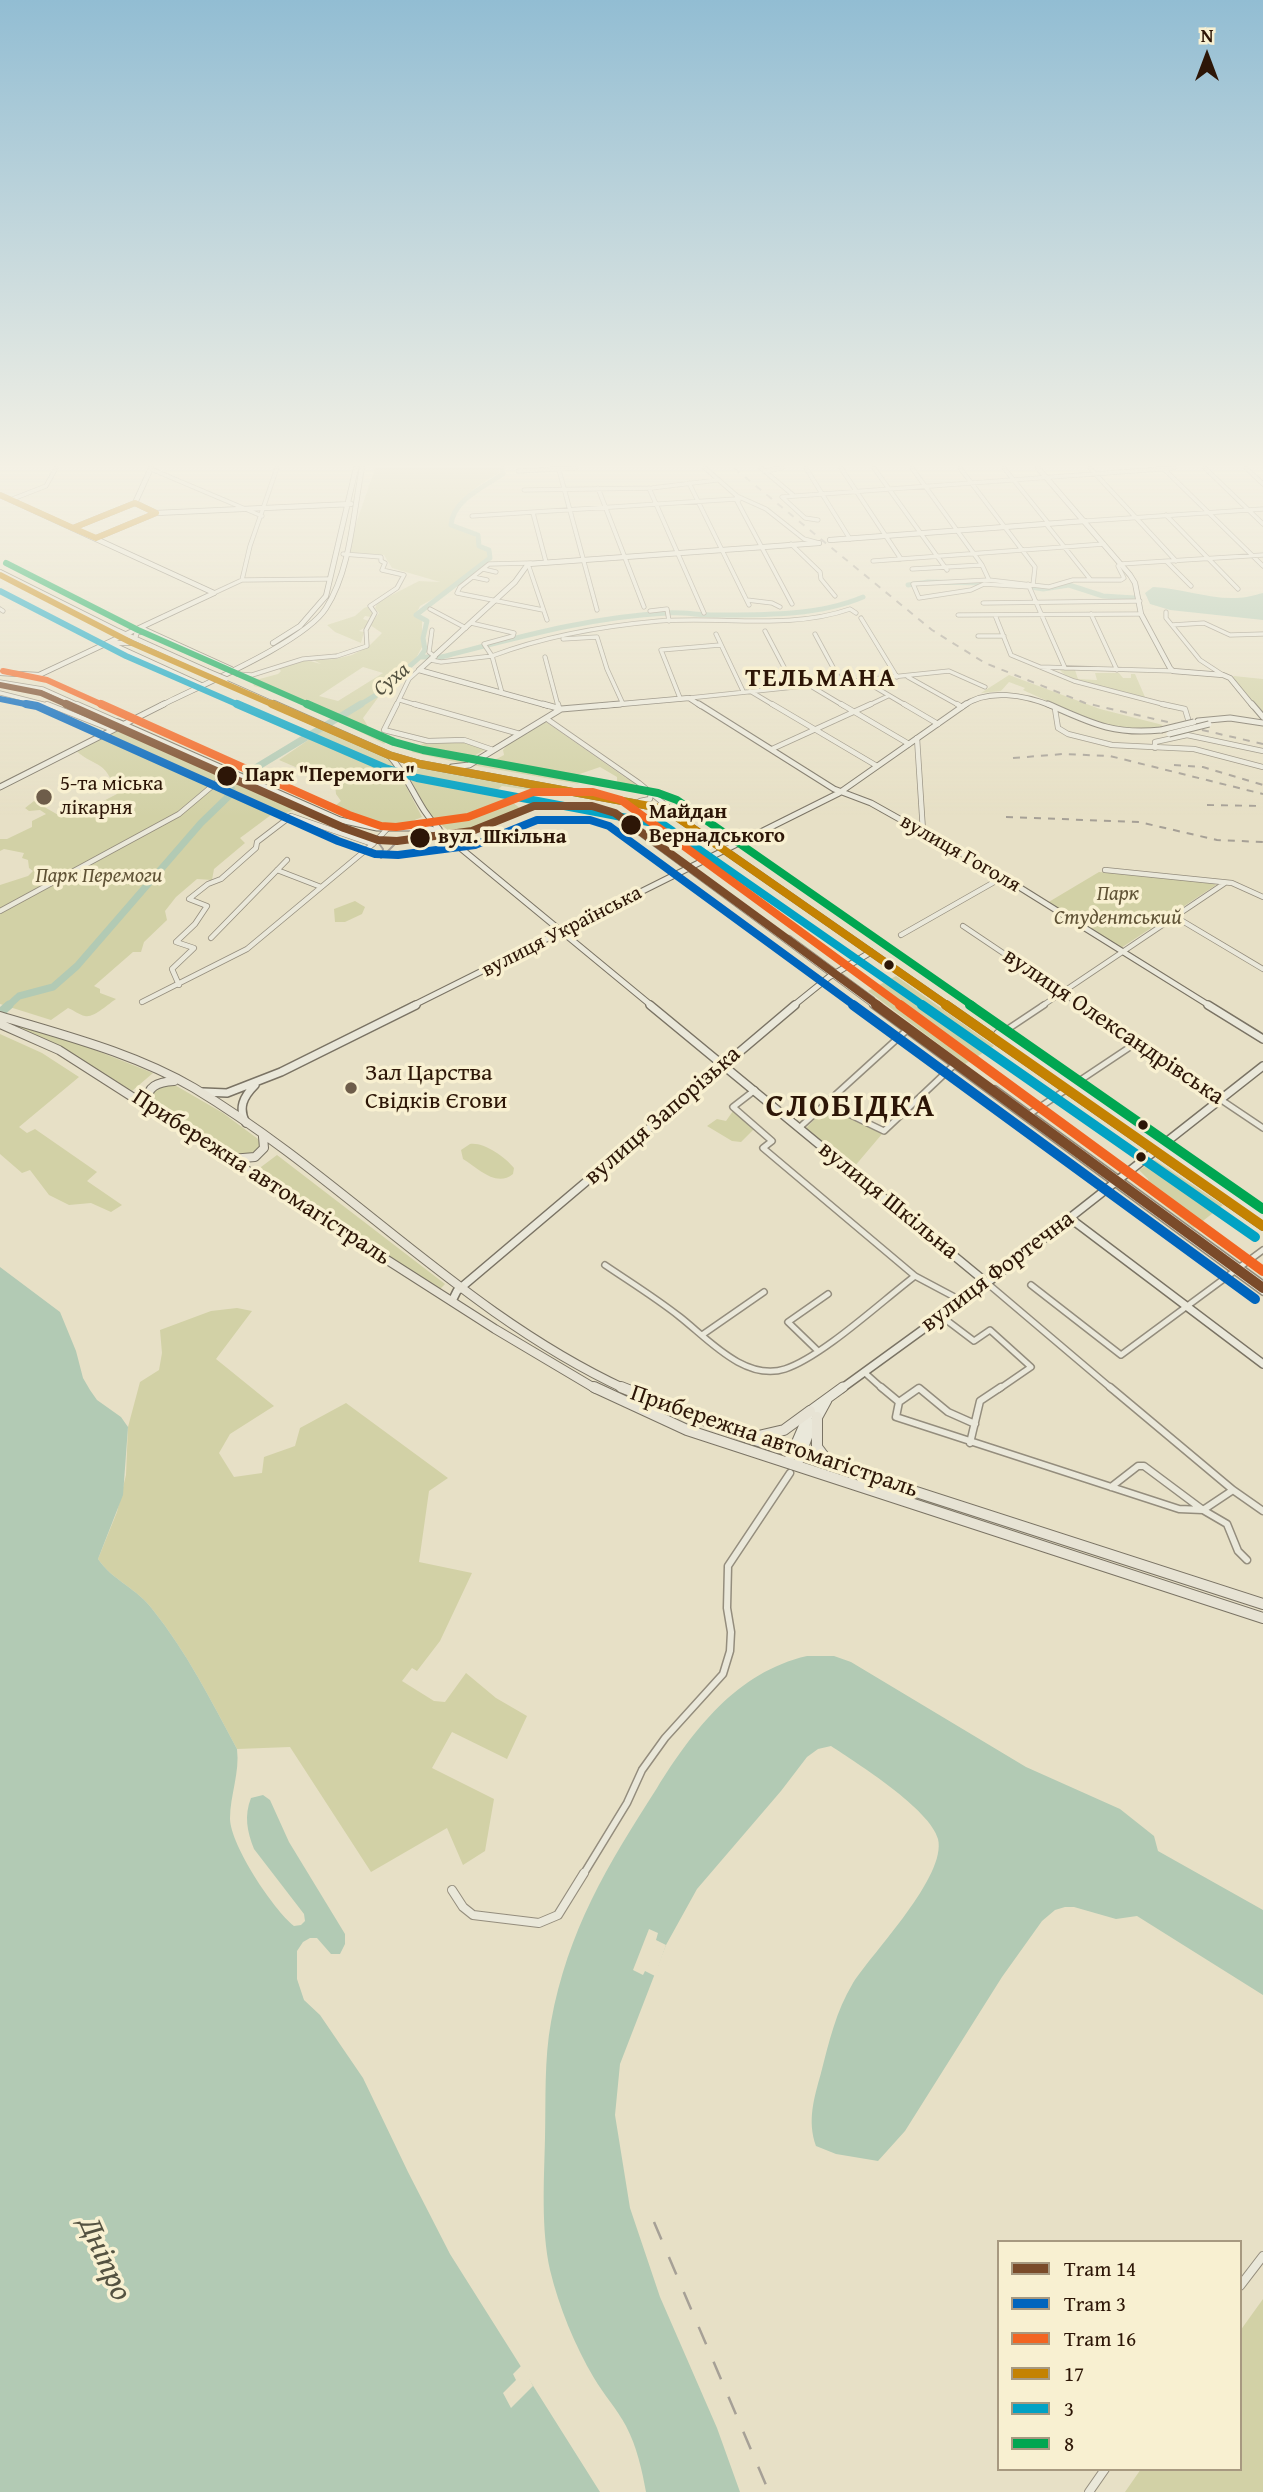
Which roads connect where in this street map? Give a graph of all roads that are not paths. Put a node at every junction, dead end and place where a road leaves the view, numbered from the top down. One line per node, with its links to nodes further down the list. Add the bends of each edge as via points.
1 (21, 584): 62 (main road)
2 (195, 584): 25 (street)
3 (233, 584): 25 (street)
4 (329, 584): 46 (street, via 326,596)
5 (336, 584): 48 (street, via 331,600)
6 (399, 584): 73 (street, via 370,606 375,613 366,630 368,646 252,675)
7 (464, 584): 27 (street, via 457,593)
8 (511, 584): 27 (street)
9 (536, 584): 35 (street)
10 (590, 584): 36 (street)
11 (636, 584): 33 (street)
12 (692, 584): 39 (street)
13 (739, 584): 34 (street, via 748,603)
14 (781, 584): 32 (street)
15 (825, 584): 26 (street)
16 (915, 584): 17 (street, via 919,598)
17 (983, 584)
18 (997, 584): 23 (street)
19 (1024, 584): 23 (street)
20 (1058, 584): 23 (street)
21 (1135, 584): 29 (street)
22 (1233, 584): 24 (street)
23 (1030, 585): 28 (street)
24 (1238, 589)
25 (214, 593): 61 (street)
26 (835, 596)
27 (493, 601): 35 (street); 51 (street)
28 (1037, 601): 29 (street); 31 (street); 45 (street)
29 (1140, 601): 42 (street)
30 (435, 603): 53 (street, via 430,610)
31 (983, 603)
32 (792, 604)
33 (644, 607)
34 (780, 607)
35 (543, 610): 49 (street)
36 (597, 610)
37 (650, 611): 50 (street, via 667,609)
38 (1166, 611): 52 (street)
39 (704, 613)
40 (856, 613): 50 (street, via 850,609 822,619)
41 (1091, 614): 42 (street); 45 (street); 76 (street)
42 (1141, 614): 77 (street)
43 (958, 615): 44 (street)
44 (995, 615): 45 (street); 64 (street)
45 (1042, 615): 74 (street)
46 (309, 617): 48 (street); 73 (street, via 290,634)
47 (861, 618): 80 (street)
48 (316, 619): 73 (street, via 291,639)
49 (547, 620)
50 (669, 621): 55 (street)
51 (471, 622): 53 (street); 69 (street, via 514,633 486,646)
52 (1172, 625): 60 (street, via 1204,623 1230,635); 79 (street, via 1200,660)
53 (466, 628): 71 (street)
54 (432, 630): 71 (street, via 429,652)
55 (598, 630): 65 (street); 66 (street)
56 (765, 631): 88 (street)
57 (147, 632): 61 (main road); 73 (street)
58 (716, 634): 68 (street)
59 (815, 634): 84 (street)
60 (1263, 634)
61 (136, 635): 62 (main road); 62 (street); 67 (main road); 117 (main road, bridge, via 205,672)
62 (124, 636): 67 (street)
63 (978, 636): 64 (street)
64 (1004, 636): 72 (street, via 1011,655)
65 (598, 638): 66 (street); 97 (street)
66 (528, 642): 69 (street)
67 (108, 643): 78 (street, via 39,675); 86 (street)
68 (720, 645): 90 (street); 94 (street, via 661,650)
69 (492, 656): 71 (street, via 441,662); 92 (street)
70 (545, 657): 99 (street)
71 (433, 658): 75 (street)
72 (1034, 666): 74 (street); 103 (street, via 1093,688 1185,709)
73 (229, 668): 86 (street)
74 (1065, 668): 76 (street)
75 (419, 670): 92 (street); 96 (street, via 409,679)
76 (1117, 670): 77 (street)
77 (1173, 671): 79 (street)
78 (0, 673)
79 (1223, 675): 105 (street)
80 (897, 677): 81 (street); 85 (street)
81 (908, 677): 89 (street, via 949,671); 98 (street)
82 (863, 680): 84 (street); 85 (street)
83 (0, 682): 104 (street, via 43,689)
84 (841, 682): 87 (street)
85 (872, 682): 93 (street)
86 (199, 684): 104 (street)
87 (809, 685): 88 (street); 101 (street)
88 (794, 686): 90 (street)
89 (985, 687)
90 (746, 691): 95 (street); 108 (street)
91 (0, 693): 107 (street, via 39,701)
92 (502, 693): 99 (street)
93 (888, 696): 101 (street); 106 (street)
94 (680, 698): 95 (street); 97 (street)
95 (689, 698): 113 (street, вулиця Гоголя)
96 (400, 700): 109 (street); 114 (street, via 384,730 428,741 464,740)
97 (623, 704): 99 (street)
98 (965, 705): 100 (street, вулиця Українська, via 1009,696); 105 (street, вулиця Українська, bridge, via 990,696 1026,695 1109,732 1134,735 1230,718); 106 (street, вулиця Українська)
99 (560, 709): 102 (street)
100 (1055, 709): 105 (street, вулиця Українська, bridge, via 1114,736 1144,738 1209,724); 112 (street, via 1058,728 1068,734 1112,745)
101 (852, 711): 108 (street); 111 (street)
102 (547, 719): 109 (street); 128 (street)
103 (1188, 719)
104 (120, 723): 107 (street); 115 (street); 133 (street, via 340,820)
105 (1263, 723)
106 (938, 724): 110 (street, вулиця Українська)
107 (107, 728): 115 (street)
108 (814, 730): 113 (street); 120 (street)
109 (520, 734): 114 (street)
110 (918, 738): 111 (street, вулиця Українська); 135 (street)
111 (909, 744): 120 (street, вулиця Українська)
112 (1155, 748): 116 (street, via 1155,742 1187,735); 122 (street, via 1194,749)
113 (772, 749): 127 (street, вулиця Гоголя)
114 (493, 750): 119 (street)
115 (67, 751): 126 (street)
116 (1263, 751)
117 (391, 754): 118 (main road); 121 (main road); 123 (street)
118 (413, 762): 123 (street); 138 (main road, via 666,810)
119 (469, 765): 121 (street); 124 (street)
120 (877, 766): 127 (street, вулиця Українська)
121 (452, 767): 124 (main road)
122 (1263, 767)
123 (403, 769): 131 (street)
124 (475, 771): 129 (main road)
125 (217, 782): 147 (street, via 178,814)
126 (0, 785)
127 (842, 791): 135 (street, вулиця Гоголя); 138 (street, вулиця Українська)
128 (651, 793): 129 (street, via 650,799); 130 (street)
129 (640, 801): 130 (main road)
130 (668, 807): 138 (main road)
131 (425, 815): 134 (street, via 418,824); 136 (street, вулиця Шкільна)
132 (632, 827): 140 (street)
133 (387, 828): 134 (street); 137 (street)
134 (402, 829): 136 (street)
135 (923, 831): 143 (street, вулиця Гоголя)
136 (441, 832): 150 (street, вулиця Шкільна)
137 (373, 844): 145 (street); 157 (street, via 291,816 221,879 189,899 207,906 176,942 194,948 172,969)
138 (728, 849): 140 (street, вулиця Українська); 153 (main road)
139 (286, 860): 141 (street)
140 (689, 868): 150 (street, вулиця Українська); 156 (street)
141 (277, 870): 145 (street); 152 (street)
142 (1105, 870): 144 (street)
143 (1003, 877): 151 (street); 154 (street, вулиця Гоголя)
144 (1225, 883): 146 (street, via 1239,884); 148 (street)
145 (321, 887): 157 (street, via 247,949)
146 (1263, 897)
147 (0, 911)
148 (1174, 916): 154 (street); 155 (street)
149 (963, 926): 158 (street, вулиця Олександрівська)
150 (561, 932): 165 (street, вулиця Шкільна); 169 (street, вулиця Українська)
151 (901, 935)
152 (211, 938)
153 (874, 950): 156 (street, вулиця Запорізька); 162 (main road); 170 (main road)
154 (1120, 952): 158 (street); 163 (street, вулиця Гоголя)
155 (1263, 969)
156 (835, 974): 161 (street); 165 (street, вулиця Запорізька)
157 (179, 985): 159 (street)
158 (1060, 992): 162 (street); 164 (street, вулиця Олександрівська)
159 (142, 1002)
160 (2, 1020): 168 (main road, Прибережна автомагістраль, via 12,1019 119,1054); 174 (main road, Прибережна автомагістраль)
161 (909, 1028): 166 (street); 175 (street); 176 (street)
162 (999, 1035): 170 (main road)
163 (1263, 1039)
164 (1136, 1043): 170 (street); 173 (street, вулиця Олександрівська)
165 (724, 1064): 172 (street, вулиця Шкільна); 194 (street, вулиця Запорізька)
166 (955, 1064): 175 (street, via 884,1131); 176 (street)
167 (1263, 1066): 173 (street, вулиця Фортечна)
168 (180, 1082): 171 (main road, Прибережна автомагістраль); 174 (main road, via 154,1085 146,1095)
169 (257, 1083): 171 (street, вулиця Українська, via 219,1094); 177 (street, via 245,1095 242,1107)
170 (1070, 1087): 176 (street); 181 (main road)
171 (192, 1088): 177 (main road, Прибережна автомагістраль)
172 (755, 1090): 178 (street, вулиця Шкільна); 190 (street, via 733,1107 772,1141 763,1148)
173 (1221, 1100): 179 (street, вулиця Олександрівська); 181 (street, вулиця Фортечна)
174 (147, 1104): 182 (main road, Прибережна автомагістраль)
175 (828, 1104): 178 (street)
176 (1027, 1115): 183 (street)
177 (249, 1126): 180 (main road, Прибережна автомагістраль)
178 (799, 1128): 191 (street, вулиця Шкільна)
179 (1263, 1128)
180 (263, 1137): 182 (main road, via 264,1148 255,1157); 194 (main road, Прибережна автомагістраль)
181 (1159, 1148): 183 (street, вулиця Фортечна); 184 (main road); 186 (main road)
182 (231, 1158): 198 (main road, Прибережна автомагістраль)
183 (1117, 1182): 185 (street, вулиця Фортечна); 189 (street)
184 (1263, 1218)
185 (1071, 1219): 191 (street, вулиця Фортечна); 200 (street)
186 (1263, 1226)
187 (1263, 1251): 189 (street)
188 (606, 1265): 202 (street)
189 (1238, 1269): 192 (street); 196 (street); 200 (street)
190 (915, 1276): 199 (street); 203 (street)
191 (987, 1283): 199 (street, вулиця Фортечна); 222 (street, вулиця Шкільна)
192 (1263, 1284)
193 (1031, 1285): 200 (street, via 1117,1353 1125,1353)
194 (461, 1288): 198 (street, вулиця Запорізька); 207 (main road, Прибережна автомагістраль, via 597,1377)
195 (764, 1292): 202 (street)
196 (1263, 1292)
197 (828, 1294): 203 (street, via 788,1322)
198 (452, 1301): 210 (main road, Прибережна автомагістраль, via 547,1361)
199 (962, 1301): 201 (street, вулиця Фортечна)
200 (1187, 1306): 204 (street)
201 (941, 1316): 205 (street, вулиця Фортечна); 211 (street, via 974,1341 990,1330 1031,1367 980,1401)
202 (702, 1335): 203 (street, via 725,1355 756,1369 785,1369)
203 (818, 1351)
204 (1263, 1364)
205 (864, 1372): 206 (street); 208 (street, вулиця Фортечна)
206 (899, 1402): 211 (street, via 919,1388 948,1412); 214 (street, via 896,1417)
207 (674, 1412): 209 (main road, Прибережна автомагістраль); 210 (main road, via 677,1420)
208 (814, 1414): 213 (main road, via 784,1430); 215 (street); 216 (main road, via 817,1447)
209 (692, 1418): 212 (main road, via 686,1423); 213 (main road, Прибережна автомагістраль)
210 (670, 1423): 212 (main road, Прибережна автомагістраль)
211 (975, 1424): 214 (street)
212 (689, 1430): 217 (main road, Прибережна автомагістраль)
213 (749, 1438): 215 (main road, Прибережна автомагістраль)
214 (970, 1443): 220 (street)
215 (796, 1453): 216 (main road, Прибережна автомагістраль); 217 (street)
216 (828, 1463): 218 (main road, Прибережна автомагістраль)
217 (792, 1467): 221 (main road, Прибережна автомагістраль); 229 (street, via 728,1566 731,1632 723,1674 642,1770 627,1803 558,1915 539,1923 473,1915)
218 (876, 1478): 219 (main road, Прибережна автомагістраль); 221 (main road, via 880,1486)
219 (892, 1484): 223 (main road, via 887,1488); 227 (main road, Прибережна автомагістраль)
220 (1111, 1487): 225 (street, via 1179,1509); 225 (street, via 1144,1466)
221 (873, 1490): 223 (main road, Прибережна автомагістраль)
222 (1233, 1490): 224 (street, вулиця Шкільна); 225 (street)
223 (889, 1495): 228 (main road, Прибережна автомагістраль)
224 (1262, 1508)
225 (1203, 1510): 226 (street, via 1227,1524)
226 (1247, 1560)
227 (1263, 1604)
228 (1263, 1618)
229 (452, 1890)
230 (1263, 2256): 231 (street)
231 (1242, 2283)
232 (1104, 2471): 233 (street)
233 (1089, 2492)

